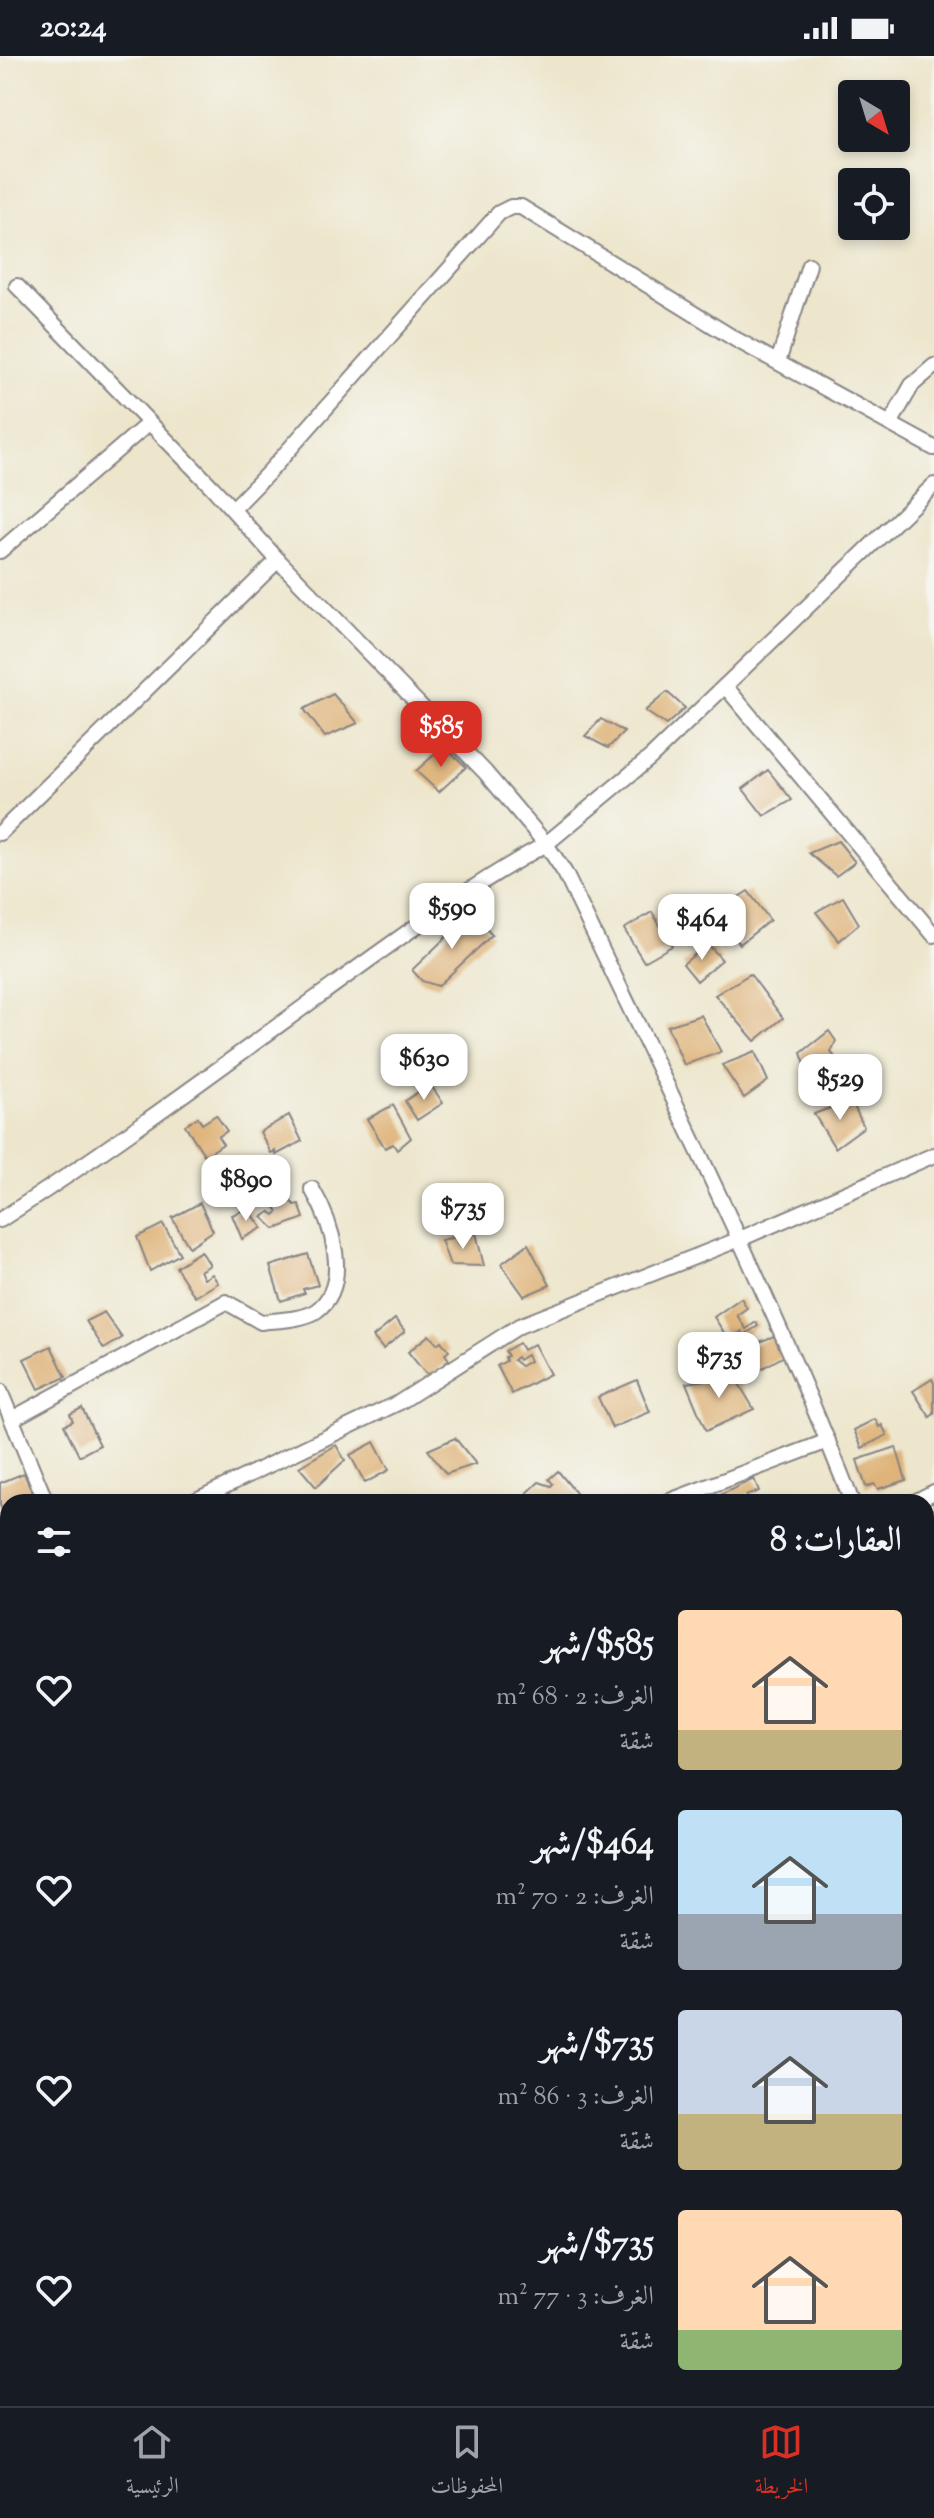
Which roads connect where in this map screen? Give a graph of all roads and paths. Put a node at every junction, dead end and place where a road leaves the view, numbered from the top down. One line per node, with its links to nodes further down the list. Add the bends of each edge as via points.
1 (809, 265): 3 (street)
2 (17, 286): 5 (street)
3 (778, 362): 6 (street); 9 (street, via 521,207 511,207 499,213)
4 (934, 366): 6 (street, via 912,385)
5 (149, 423): 9 (street); 10 (street)
6 (890, 424): 7 (street)
7 (934, 448)
8 (934, 485): 12 (street)
9 (233, 509): 11 (street)
10 (0, 551)
11 (278, 560): 13 (street); 14 (street, via 485,772)
12 (725, 686): 14 (street, via 651,757); 15 (street)
13 (0, 833)
14 (546, 844): 18 (street, via 477,885); 19 (street, via 565,873)
15 (934, 935)
16 (934, 1155): 19 (street)
17 (312, 1189): 21 (street, via 338,1268 329,1296 315,1312 261,1322 226,1302)
18 (0, 1220)
19 (740, 1239): 22 (street); 24 (street, via 519,1326 400,1402)
20 (0, 1391): 21 (street)
21 (12, 1419): 23 (street)
22 (828, 1441): 25 (street); 26 (street)
23 (43, 1494)
24 (209, 1494)
25 (688, 1494)
26 (849, 1494)

